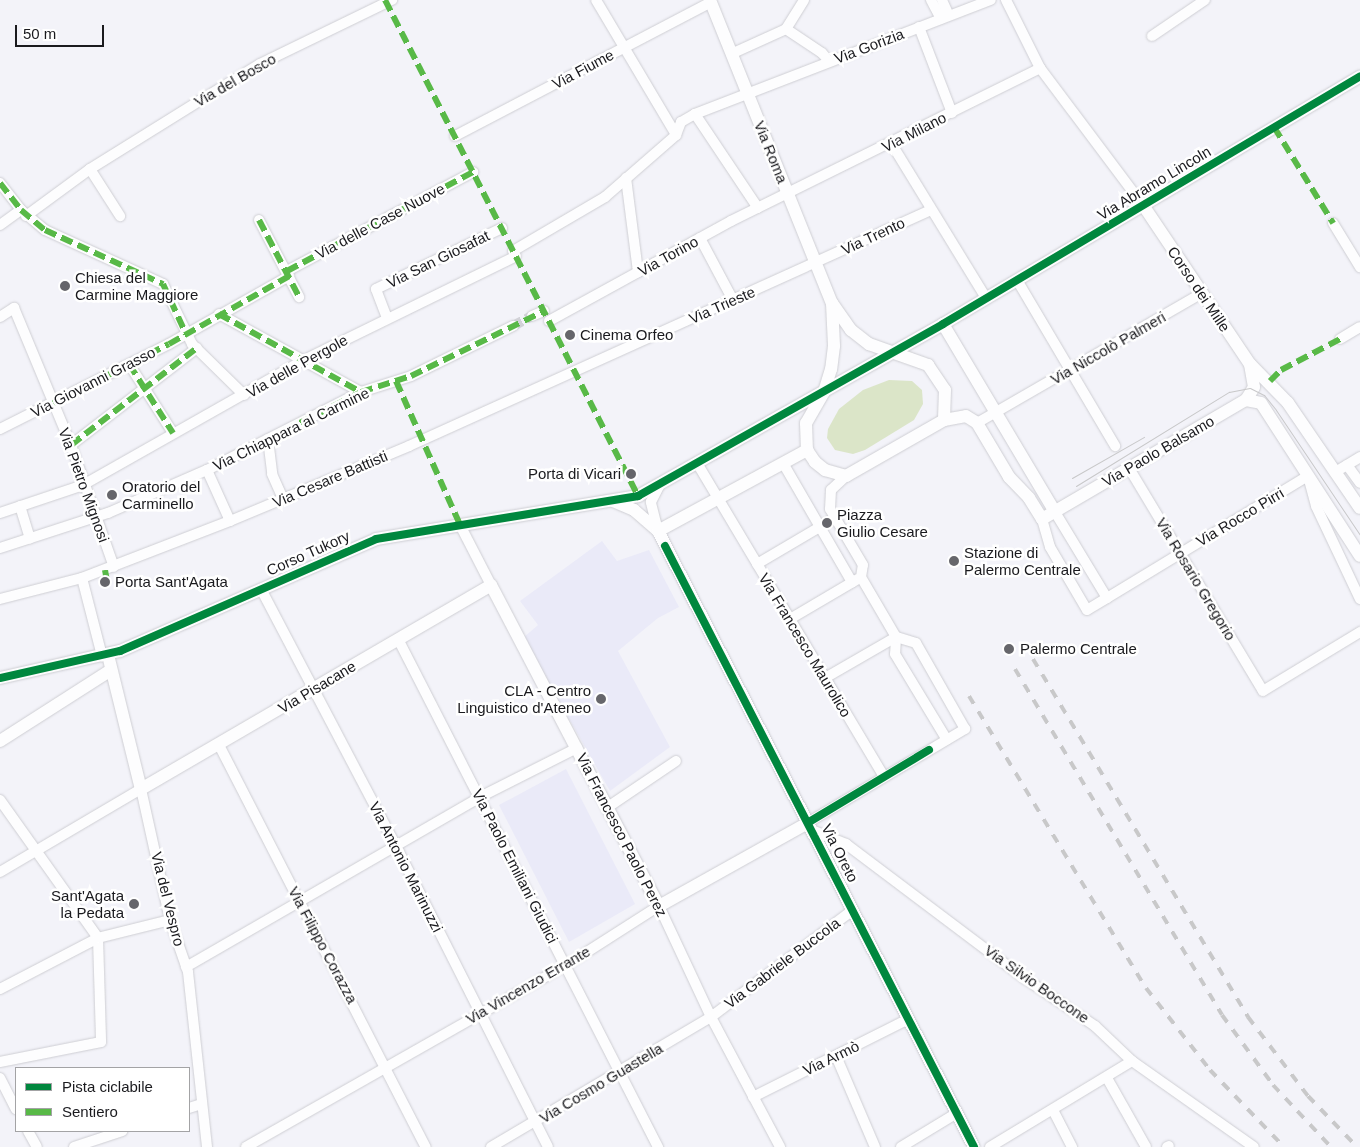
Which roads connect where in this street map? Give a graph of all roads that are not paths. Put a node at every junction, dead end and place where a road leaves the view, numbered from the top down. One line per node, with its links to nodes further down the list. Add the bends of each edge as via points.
1 (596, 0): 14 (street)
2 (804, 0): 12 (street)
3 (931, 0): 10 (street)
4 (942, 0): 10 (street)
5 (991, 0): 10 (street, Via Gorizia)
6 (1006, 0): 17 (street, Corso dei Mille)
7 (1206, 0): 13 (street)
8 (711, 1): 14 (street, Via Fiume); 15 (street, Via Roma)
9 (390, 2): 25 (street, Via del Bosco, via 260,64)
10 (945, 18): 11 (street, Via Gorizia)
11 (919, 27): 16 (street, Via Gorizia); 20 (street)
12 (786, 29): 15 (street); 16 (street, via 822,53)
13 (1152, 36)
14 (624, 47): 22 (street); 23 (street, Via Fiume)
15 (731, 54): 19 (street, Via Roma)
16 (829, 62): 19 (street, Via Gorizia)
17 (1040, 68): 20 (street, Via Milano); 30 (street, Corso dei Mille)
18 (1360, 76): 30 (street, Via Abramo Lincoln)
19 (747, 92): 21 (street, Via Gorizia); 29 (street, Via Roma)
20 (952, 113): 24 (street, Via Milano)
21 (695, 114): 22 (street, Via delle Pergole, via 681,122); 31 (street)
22 (676, 135): 27 (street, Via delle Pergole)
23 (454, 136)
24 (892, 144): 29 (street, Via Milano); 32 (street)
25 (90, 169): 33 (street, Via del Bosco); 34 (street)
26 (473, 172): 43 (street, Via delle Case Nuove)
27 (626, 178): 42 (street); 54 (street, Via delle Pergole, via 605,197 515,254)
28 (0, 183): 33 (street)
29 (788, 194): 31 (street, Via Torino); 40 (street, Via Roma)
30 (1143, 205): 44 (street, Via Abramo Lincoln); 45 (street, Corso dei Mille)
31 (758, 208): 39 (street, Via Torino)
32 (931, 210): 40 (street, Via Trento); 47 (street)
33 (24, 213): 37 (street, Via del Bosco); 59 (street, via 45,230 163,284)
34 (120, 216)
35 (259, 220): 43 (street)
36 (1332, 223): 41 (street)
37 (0, 225)
38 (502, 228): 54 (street, Via San Giosafat, via 376,289)
39 (700, 238): 42 (street, Via Torino); 48 (street)
40 (815, 263): 48 (street, Via Trieste); 49 (street, Via Roma)
41 (1360, 267)
42 (638, 272): 55 (street, Via Torino)
43 (288, 273): 46 (street); 51 (street, Via delle Case Nuove)
44 (1018, 280): 47 (street, Via Abramo Lincoln); 66 (street)
45 (1202, 293): 65 (street, Corso dei Mille); 66 (street, Via Niccolò Palmeri)
46 (299, 297)
47 (986, 298): 56 (street, Via Abramo Lincoln)
48 (733, 300): 67 (street, Via Trieste)
49 (832, 303): 62 (street, via 851,330 869,344); 70 (street, via 834,346)
50 (544, 311): 52 (street)
51 (219, 314): 59 (street, Via Giovanni Grasso); 63 (street)
52 (532, 316)
53 (0, 317): 73 (street, Via Pietro Mignosi, via 14,308)
54 (387, 318): 63 (street, Via delle Pergole)
55 (549, 321)
56 (943, 324): 62 (street, Via Abramo Lincoln); 74 (street)
57 (513, 326): 69 (street, Via Chiappara al Carmine, via 411,376)
58 (1360, 327): 60 (street)
59 (186, 334): 61 (street); 64 (street, Via Giovanni Grasso)
60 (1340, 339)
61 (197, 348): 68 (street); 71 (street)
62 (892, 354): 70 (street, Via Abramo Lincoln); 75 (street, via 920,360 936,373 945,390)
63 (304, 360): 69 (street); 71 (street, Via delle Pergole)
64 (129, 364): 68 (street); 73 (street, Via Giovanni Grasso)
65 (1250, 364): 72 (street, via 1254,389); 87 (street, Corso dei Mille, via 1280,392)
66 (1071, 370): 74 (street, Via Niccolò Palmeri); 81 (street)
67 (575, 371): 95 (street, Via Cesare Battisti)
68 (144, 390): 78 (street); 80 (street)
69 (361, 392): 79 (street, Via Chiappara al Carmine)
70 (824, 392): 82 (street, via 806,423); 84 (street, Corso Tukory)
71 (244, 395): 78 (street, Via delle Pergole)
72 (1246, 400): 86 (street, Via Paolo Balsamo); 90 (street, via 1261,403)
73 (53, 402): 77 (street, Via Giovanni Grasso); 80 (street, Via Pietro Mignosi)
74 (996, 412): 76 (street, Via Niccolò Palmeri); 99 (street)
75 (944, 420): 76 (street, via 962,415); 89 (street)
76 (977, 423): 103 (street, via 1009,477 1029,498)
77 (0, 429)
78 (173, 433): 93 (street, Via delle Pergole)
79 (268, 439): 88 (street, Via Chiappara al Carmine); 95 (street, via 272,474)
80 (71, 444): 93 (street, Via Pietro Mignosi)
81 (1115, 446)
82 (806, 450): 85 (street); 89 (street, via 825,470)
83 (1360, 457): 87 (street)
84 (697, 463): 91 (street, Corso Tukory); 94 (street, Via Francesco Maurolico)
85 (783, 463): 94 (street); 106 (street)
86 (1129, 468): 99 (street, Via Paolo Balsamo); 110 (street, Via Rosario Gregorio)
87 (1342, 468): 92 (street, Corso dei Mille); 98 (street, Corso dei Mille)
88 (207, 470): 101 (street, Via Chiappara al Carmine); 104 (street)
89 (846, 476): 102 (street, via 837,482 829,498)
90 (1308, 476): 110 (street, Via Rocco Pirri); 111 (street); 120 (street, via 1316,506)
91 (660, 483): 96 (street, Corso Tukory, via 638,496); 107 (street, via 651,502)
92 (1360, 483)
93 (83, 485): 97 (street, Via delle Pergole); 101 (street, Via Pietro Mignosi)
94 (718, 498): 107 (street); 112 (street, Via Francesco Maurolico)
95 (283, 499): 104 (street, Via Cesare Battisti)
96 (612, 501): 105 (street, Corso Tukory); 107 (street, via 634,510)
97 (20, 506): 100 (street, Via delle Pergole); 108 (street)
98 (1360, 508)
99 (1055, 512): 103 (street, Via Paolo Balsamo); 118 (street)
100 (0, 513)
101 (94, 517): 108 (street, Via Chiappara al Carmine); 113 (street, Via Pietro Mignosi)
102 (835, 518): 106 (street); 115 (street, via 864,565)
103 (1042, 519): 118 (street, Via Rocco Pirri, via 1050,547 1088,610)
104 (230, 521): 113 (street, Via Cesare Battisti)
105 (460, 525): 116 (street, Via Francesco Paolo Perez); 117 (street, Corso Tukory, via 376,539)
106 (820, 527): 112 (street); 115 (street)
107 (658, 531): 140 (street, Via Oreto)
108 (30, 538): 109 (street, Via Chiappara al Carmine)
109 (0, 548)
110 (1182, 553): 118 (street, Via Rocco Pirri); 122 (street, Via Rosario Gregorio, via 1263,691)
111 (1360, 556)
112 (757, 564): 121 (street, Via Francesco Maurolico)
113 (114, 567): 114 (street, Via Cesare Battisti)
114 (82, 578): 119 (street, Via Cesare Battisti); 125 (street)
115 (856, 580): 121 (street); 123 (street)
116 (492, 585): 124 (street, Via Pisacane); 133 (street, Via Francesco Paolo Perez)
117 (261, 589): 125 (street, Corso Tukory); 129 (street, Via Antonio Marinuzzi)
118 (1107, 598)
119 (0, 599)
120 (1360, 599)
121 (790, 619): 128 (street, Via Francesco Maurolico)
122 (1360, 632)
123 (896, 637): 128 (street); 130 (street, via 895,654); 130 (street, via 916,643 965,729)
124 (398, 639): 129 (street, Via Pisacane); 137 (street, Via Paolo Emiliani Giudici)
125 (105, 655): 126 (street, Via del Vespro); 127 (street, Corso Tukory)
126 (112, 670): 131 (street); 136 (street, Via del Vespro)
127 (0, 678)
128 (825, 678): 135 (street, Via Francesco Maurolico)
129 (313, 689): 132 (street, Via Pisacane); 141 (street, Via Antonio Marinuzzi)
130 (947, 740): 135 (street)
131 (0, 741)
132 (219, 745): 136 (street, Via Pisacane); 144 (street, Via Filippo Corazza)
133 (577, 748): 137 (street); 139 (street, Via Francesco Paolo Perez)
134 (676, 761): 139 (street)
135 (884, 777): 140 (street)
136 (141, 789): 142 (street); 147 (street, Via del Vespro)
137 (480, 797): 141 (street); 149 (street, Via Paolo Emiliani Giudici)
138 (0, 800): 142 (street)
139 (608, 807): 145 (street, Via Francesco Paolo Perez)
140 (811, 826): 145 (street, Via Vincenzo Errante); 146 (street, Via Oreto); 156 (street, Via Silvio Boccone, via 846,844 1024,978 1095,1026)
141 (396, 847): 144 (street); 152 (street, Via Antonio Marinuzzi)
142 (35, 851): 143 (street); 148 (street)
143 (0, 872)
144 (301, 903): 150 (street); 158 (street, Via Filippo Corazza)
145 (659, 906): 149 (street, Via Vincenzo Errante); 153 (street, Via Francesco Paolo Perez)
146 (854, 910): 153 (street, Via Gabriele Buccola); 154 (street, Via Oreto)
147 (170, 920): 148 (street); 150 (street, Via del Vespro)
148 (98, 938): 151 (street); 157 (street, via 101,1042)
149 (565, 966): 152 (street, Via Vincenzo Errante); 159 (street, Via Paolo Emiliani Giudici)
150 (186, 967): 163 (street, Via del Vespro)
151 (0, 989)
152 (480, 1013): 158 (street, Via Vincenzo Errante); 168 (street, Via Antonio Marinuzzi)
153 (711, 1017): 159 (street, Via Cosmo Guastella); 162 (street, Via Francesco Paolo Perez)
154 (909, 1019): 155 (street, Via Armò); 167 (street, Via Oreto)
155 (836, 1056): 162 (street, Via Armò); 180 (street)
156 (1132, 1061): 161 (street); 186 (street, Via Silvio Boccone)
157 (0, 1062)
158 (386, 1065): 174 (street, Via Vincenzo Errante); 175 (street, Via Filippo Corazza)
159 (619, 1072): 168 (street, Via Cosmo Guastella); 178 (street, Via Paolo Emiliani Giudici)
160 (0, 1078): 164 (street)
161 (1107, 1078): 166 (street); 185 (street)
162 (753, 1097): 179 (street, Via Francesco Paolo Perez)
163 (200, 1104): 165 (street); 173 (street, Via del Vespro)
164 (15, 1107)
165 (190, 1108)
166 (1052, 1110): 183 (street); 184 (street)
167 (957, 1114): 181 (street); 182 (street, Via Oreto)
168 (535, 1122): 176 (street, Via Cosmo Guastella); 177 (street, Via Antonio Marinuzzi)
169 (29, 1132): 171 (street)
170 (119, 1132): 172 (street)
171 (37, 1147)
172 (74, 1147)
173 (207, 1147)
174 (246, 1147)
175 (426, 1147)
176 (491, 1147)
177 (548, 1147)
178 (658, 1147)
179 (780, 1147)
180 (875, 1147)
181 (902, 1147)
182 (974, 1147)
183 (990, 1147)
184 (1072, 1147)
185 (1146, 1147)
186 (1254, 1147)

